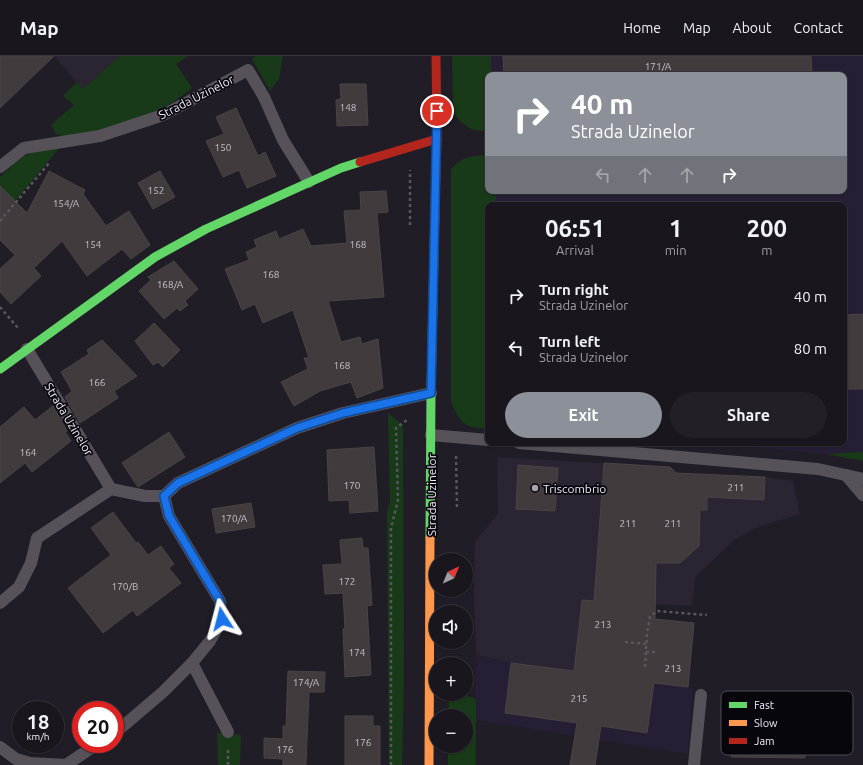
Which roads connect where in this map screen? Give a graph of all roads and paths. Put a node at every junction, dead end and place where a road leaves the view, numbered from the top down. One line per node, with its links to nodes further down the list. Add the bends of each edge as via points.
1 (436, 56): 2 (street, Strada Uzinelor)
2 (437, 139): 5 (street, via 341,168); 9 (street, Strada Uzinelor)
3 (69, 141): 4 (lane, Strada Uzinelor, via 24,148); 5 (lane, Strada Uzinelor, via 100,136 163,115 248,70 264,97 283,140); 6 (path)
4 (0, 167)
5 (309, 182): 7 (street, via 206,229 155,257)
6 (0, 221)
7 (27, 349): 8 (street); 17 (lane, Strada Uzinelor)
8 (0, 369)
9 (431, 393): 11 (street, Strada Uzinelor); 19 (lane, via 343,413 297,428 178,483)
10 (408, 419): 34 (path, via 396,428 398,500 391,528)
11 (431, 435): 12 (lane); 35 (street, Strada Uzinelor)
12 (456, 438): 13 (lane); 20 (path)
13 (485, 440)
14 (554, 446): 15 (lane, via 818,469)
15 (846, 475): 16 (lane); 18 (lane)
16 (863, 479)
17 (112, 489): 19 (lane, via 145,496); 21 (lane, via 37,538 31,563 19,587)
18 (863, 495)
19 (164, 496): 27 (lane, via 169,516 220,601 222,619 210,641)
20 (457, 507)
21 (0, 603)
22 (707, 615): 24 (path, via 657,611 650,616)
23 (625, 642): 24 (path)
24 (647, 644): 25 (path)
25 (646, 652): 26 (path); 28 (path)
26 (657, 652)
27 (192, 663): 30 (lane); 31 (lane)
28 (645, 667)
29 (701, 695): 36 (lane)
30 (124, 725)
31 (228, 732)
32 (0, 747): 33 (lane, via 16,759 30,763 66,765)
33 (84, 753)
34 (391, 765)
35 (429, 765)
36 (694, 765)

